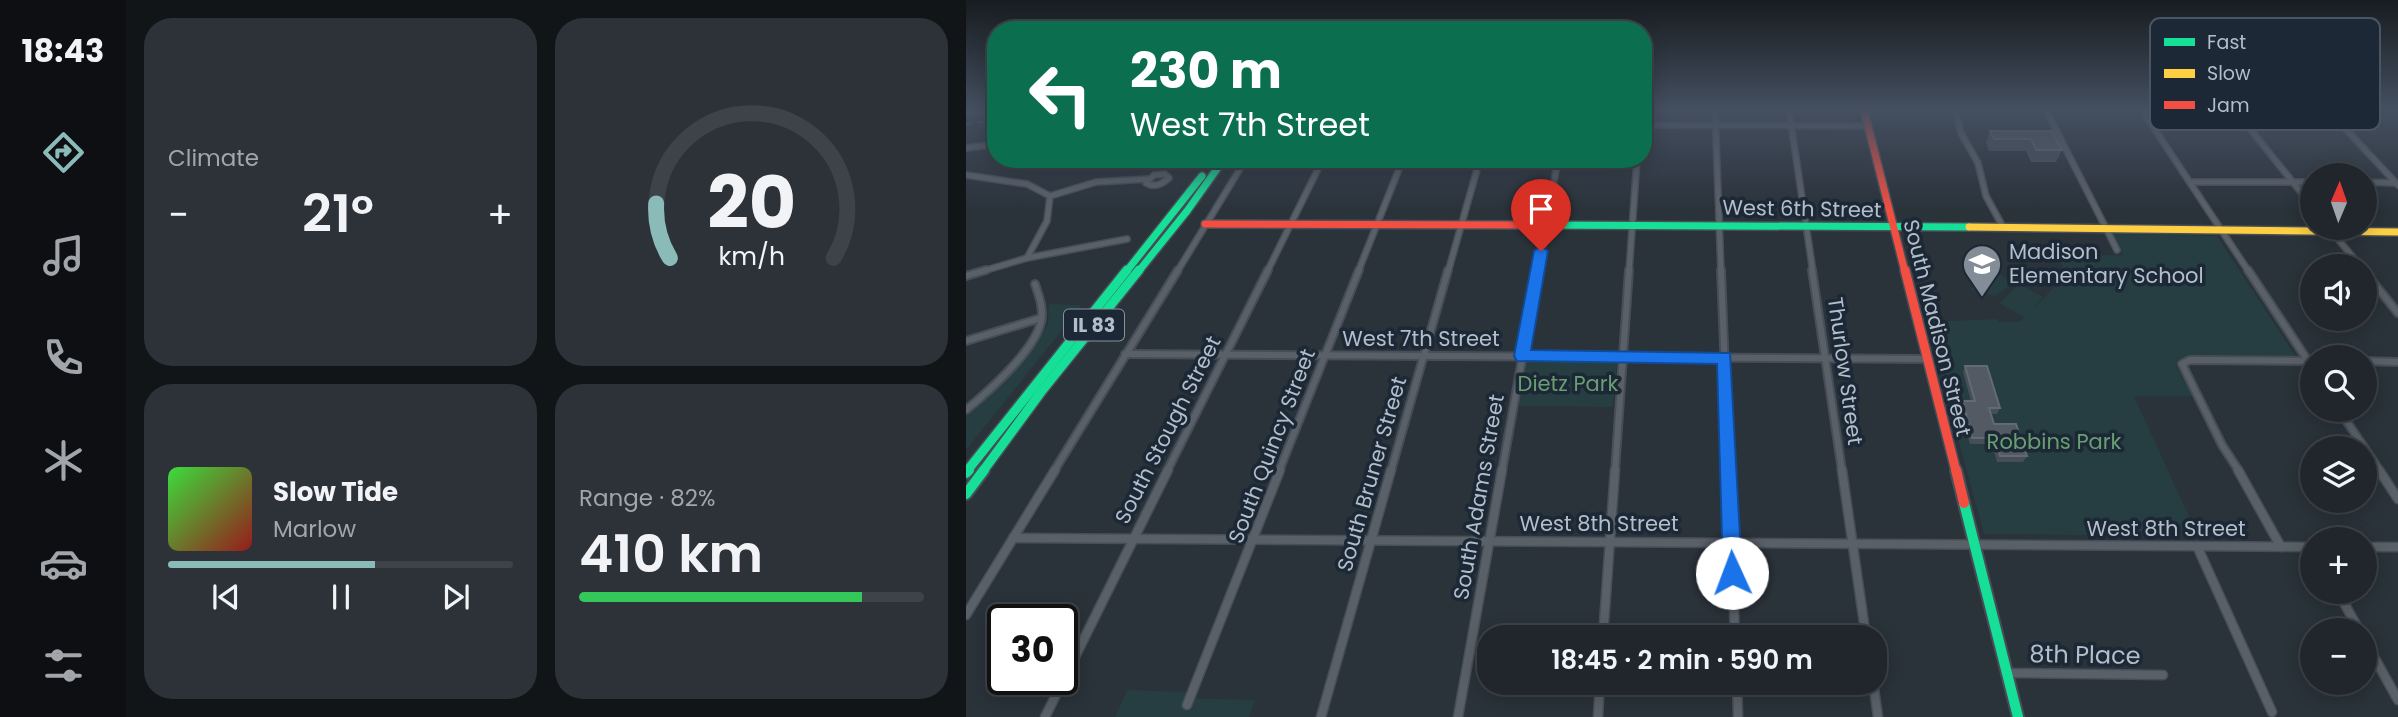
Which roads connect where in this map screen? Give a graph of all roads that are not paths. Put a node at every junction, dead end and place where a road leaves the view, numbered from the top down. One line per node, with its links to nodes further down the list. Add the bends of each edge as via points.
1 (1717, 143): 34 (street)
2 (1795, 143): 35 (street, Thurlow Street)
3 (1872, 143): 36 (main road, South Madison Street)
4 (1967, 143): 37 (street)
5 (2063, 143): 38 (street)
6 (2164, 143): 21 (street)
7 (2262, 143): 22 (street)
8 (2360, 143): 25 (street)
9 (987, 145): 10 (street)
10 (966, 148)
11 (1208, 168): 69 (main road, IL 83)
12 (1218, 168): 70 (main road, IL 83)
13 (1240, 168): 29 (street)
14 (1319, 168): 28 (street, South Stough Street)
15 (1400, 168): 30 (street, South Quincy Street)
16 (1478, 168): 31 (street, South Bruner Street)
17 (1556, 168): 32 (street, South Adams Street)
18 (1636, 168): 33 (street)
19 (966, 175): 27 (street, via 1027,184)
20 (1147, 179): 27 (street, via 1096,182)
21 (2190, 182): 22 (street); 40 (street)
22 (2293, 182): 23 (street); 26 (street)
23 (2300, 182)
24 (2377, 183): 25 (street)
25 (2397, 183)
26 (2300, 190)
27 (1050, 196): 47 (street, via 1047,221)
28 (1292, 223): 29 (main road, West 6th Street); 30 (main road, West 6th Street); 56 (street, South Stough Street)
29 (1205, 224): 55 (street)
30 (1378, 224): 31 (main road, West 6th Street); 57 (street, South Quincy Street)
31 (1462, 224): 32 (main road, West 6th Street); 58 (street, South Bruner Street)
32 (1546, 224): 33 (main road, West 6th Street); 59 (street, South Adams Street)
33 (1633, 225): 34 (main road, West 6th Street); 60 (street)
34 (1720, 225): 35 (main road, West 6th Street); 61 (street)
35 (1807, 226): 36 (main road, West 6th Street); 62 (street, Thurlow Street)
36 (1894, 227): 37 (main road, West 6th Street); 63 (main road, South Madison Street)
37 (2003, 228): 38 (main road, West 6th Street)
38 (2106, 228): 40 (main road, West 6th Street); 45 (street)
39 (2300, 230): 40 (main road, West 6th Street)
40 (2223, 231): 54 (street)
41 (2377, 231): 42 (main road, West 6th Street)
42 (2398, 232)
43 (1127, 239): 47 (street)
44 (2339, 240): 46 (street)
45 (2117, 250)
46 (2350, 254)
47 (1027, 258): 48 (street)
48 (966, 276)
49 (1035, 284): 52 (street)
50 (2377, 287): 51 (street)
51 (2398, 313)
52 (1041, 318): 53 (street); 67 (street, via 1040,327 1023,349)
53 (966, 341)
54 (2300, 348)
55 (1125, 354): 56 (street, West 7th Street); 72 (street)
56 (1226, 355): 57 (street, West 7th Street); 73 (street, South Stough Street)
57 (1326, 356): 58 (street, West 7th Street); 74 (street, South Quincy Street)
58 (1424, 356): 59 (street, West 7th Street); 75 (street, South Bruner Street)
59 (1522, 356): 60 (street, West 7th Street); 76 (street, South Adams Street)
60 (1623, 357): 61 (street, West 7th Street); 77 (street)
61 (1724, 358): 62 (street, West 7th Street); 78 (street)
62 (1826, 358): 63 (street, West 7th Street); 79 (street, Thurlow Street)
63 (1927, 359): 80 (main road, South Madison Street)
64 (2377, 361): 65 (street)
65 (2398, 362)
66 (2300, 363): 82 (street, via 2190,360 2182,364)
67 (966, 410)
68 (2347, 422): 71 (street)
69 (966, 474)
70 (966, 494)
71 (2398, 499)
72 (1013, 538): 73 (street, West 8th Street); 86 (street)
73 (1134, 539): 74 (street, West 8th Street); 99 (street, South Stough Street)
74 (1254, 540): 75 (street, West 8th Street); 97 (street, South Quincy Street)
75 (1372, 540): 76 (street, West 8th Street); 100 (street, South Bruner Street)
76 (1489, 541): 77 (street, West 8th Street); 101 (street, South Adams Street)
77 (1610, 542): 78 (street, West 8th Street); 87 (street)
78 (1731, 542): 79 (street, West 8th Street); 88 (street)
79 (1853, 543): 80 (street, West 8th Street); 89 (street, Thurlow Street)
80 (1975, 545): 81 (street, West 8th Street); 91 (main road, South Madison Street)
81 (2197, 546): 82 (street, West 8th Street); 98 (street)
82 (2281, 547): 83 (street, West 8th Street)
83 (2300, 547)
84 (2377, 547): 85 (street)
85 (2398, 548)
86 (966, 615)
87 (1604, 625)
88 (1734, 625)
89 (1864, 625)
90 (2377, 662): 96 (street)
91 (2007, 673): 92 (street, 8th Place); 105 (main road, South Madison Street)
92 (2163, 675)
93 (1599, 695): 102 (street)
94 (1737, 695): 103 (street)
95 (1875, 695): 104 (street)
96 (2398, 700)
97 (1187, 705)
98 (2272, 712)
99 (1045, 717)
100 (1321, 717)
101 (1458, 717)
102 (1598, 717)
103 (1738, 717)
104 (1878, 717)
105 (2018, 717)

